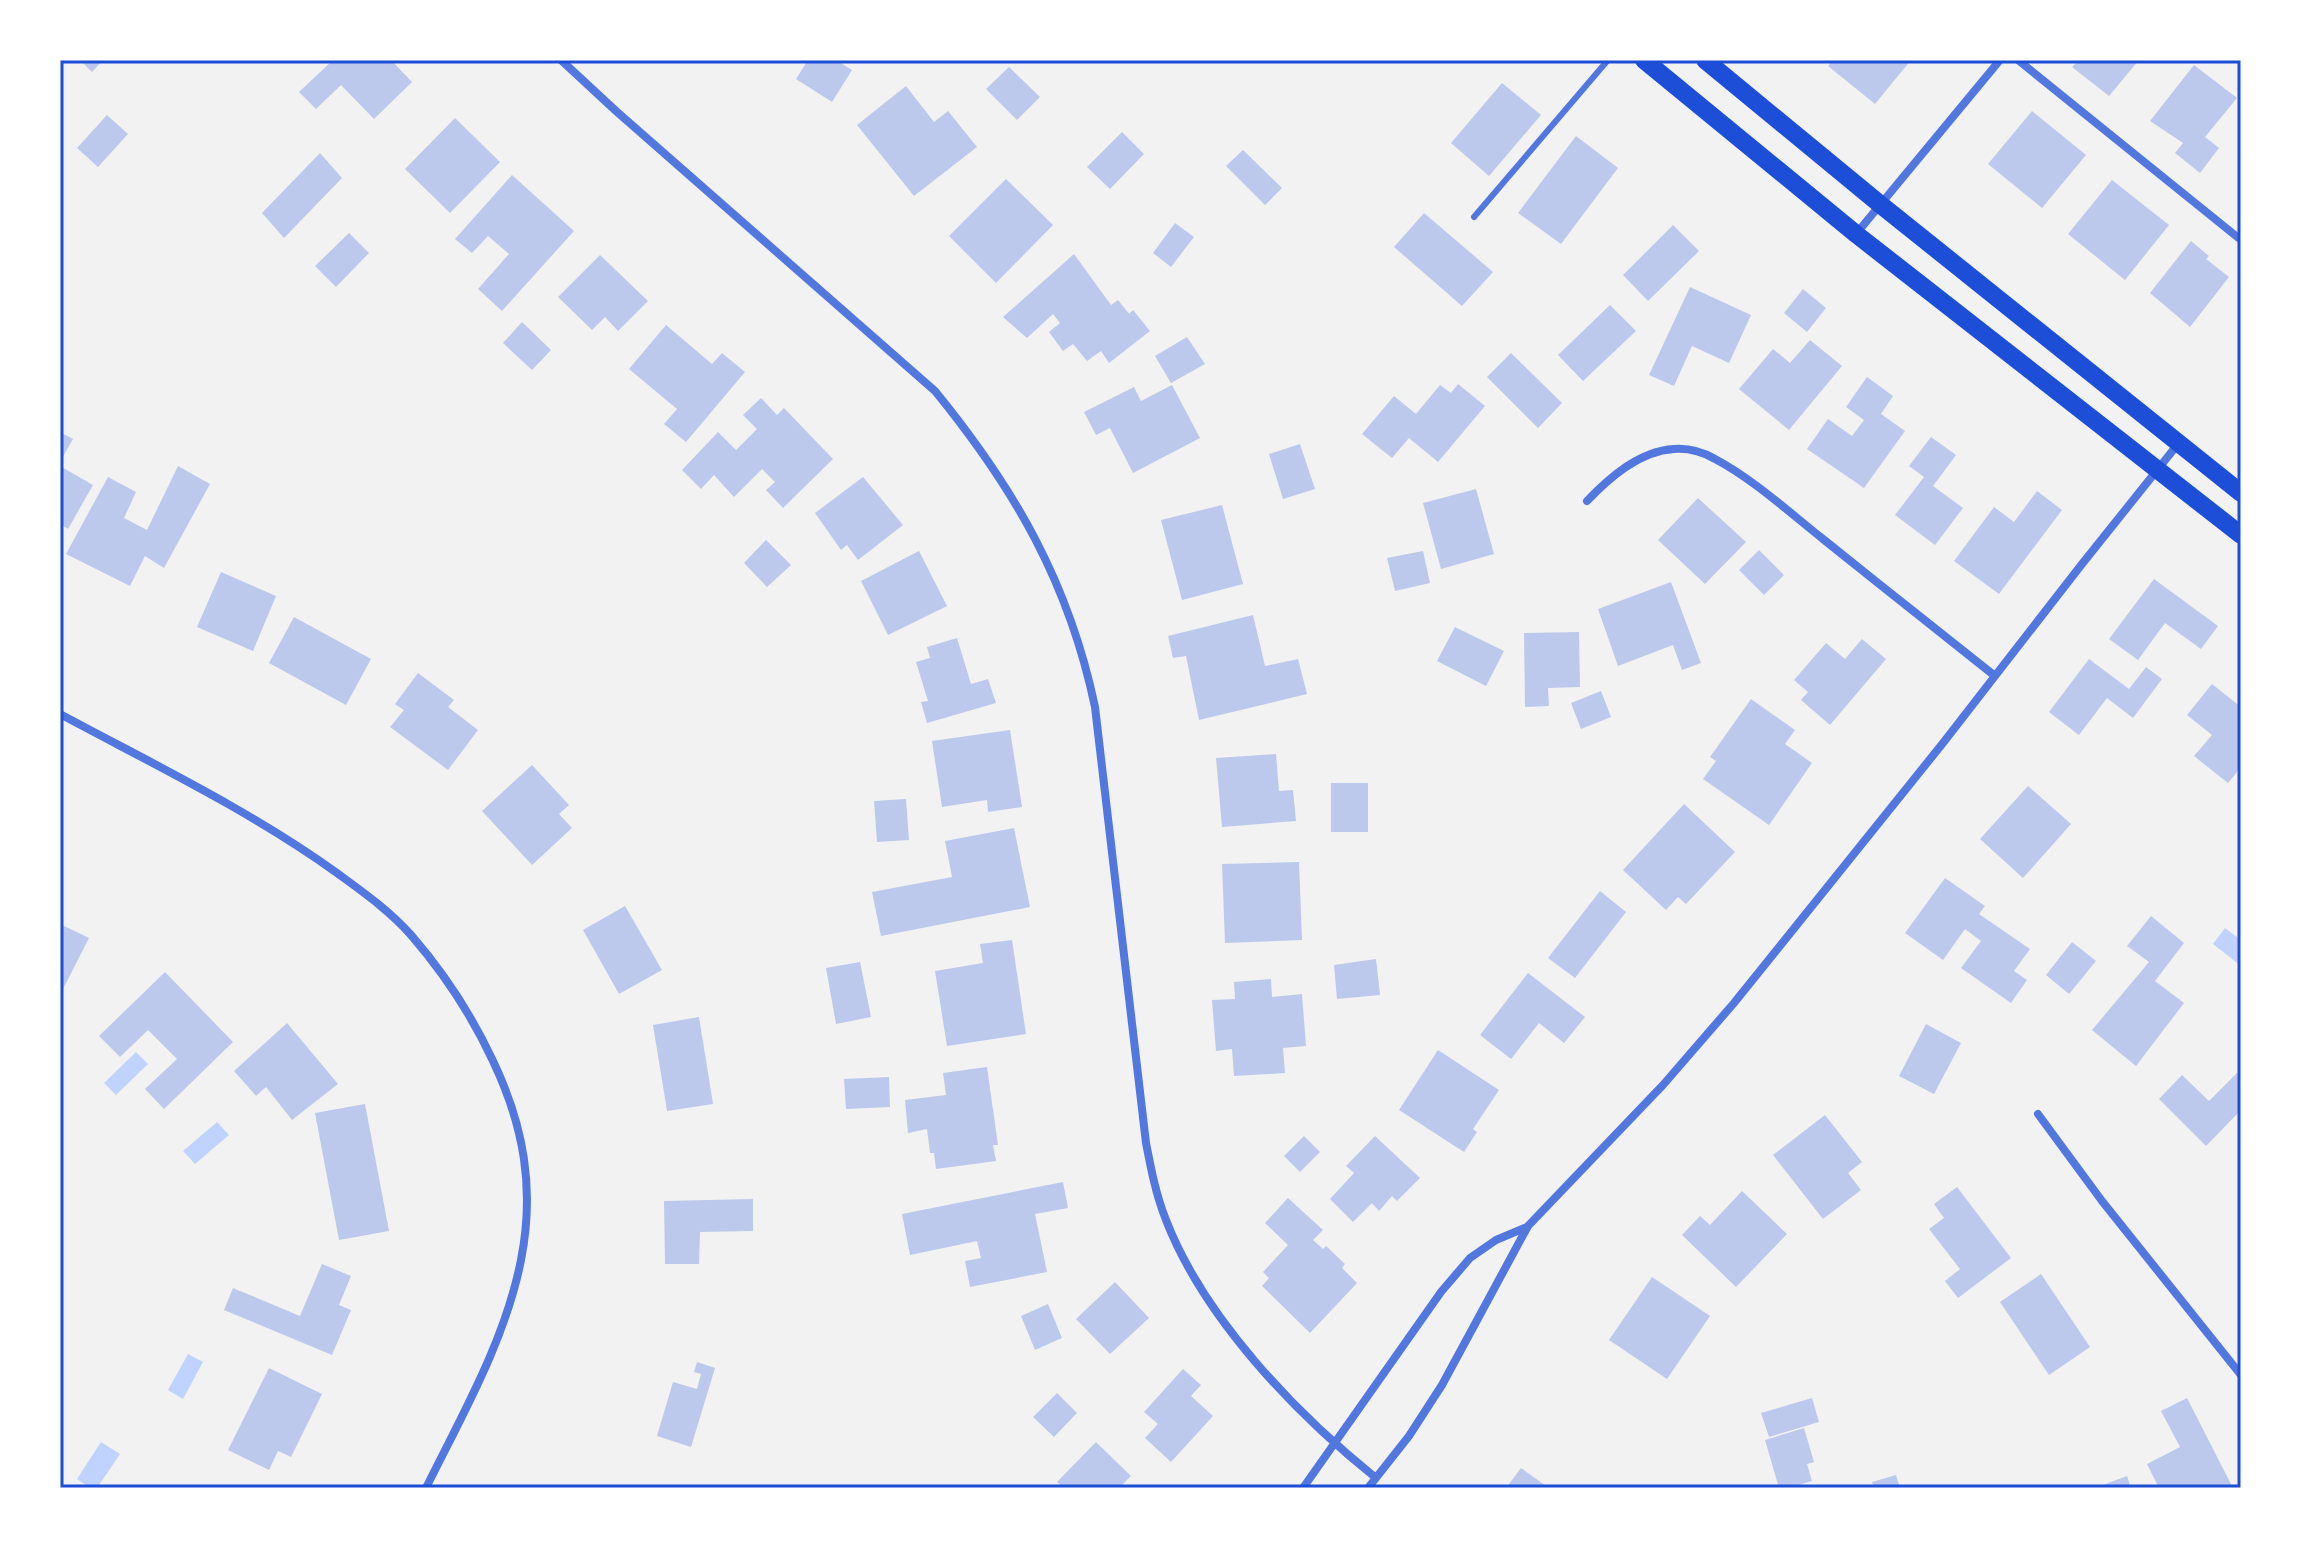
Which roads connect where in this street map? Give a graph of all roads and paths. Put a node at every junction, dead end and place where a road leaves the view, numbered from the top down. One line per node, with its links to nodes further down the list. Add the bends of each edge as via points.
1 (561, 60): 21 (street, via 935,391 1023,515 1059,589 1095,707 1146,1143 1157,1193 1181,1252 1226,1326)
2 (1608, 60): 8 (lane)
3 (1644, 60): 9 (main road)
4 (1705, 60): 7 (main road)
5 (2000, 60): 7 (street)
6 (2018, 60): 10 (street)
7 (1881, 205): 9 (street); 11 (main road)
8 (1474, 217)
9 (1856, 234): 12 (main road)
10 (2241, 240)
11 (2178, 444): 12 (street); 13 (main road)
12 (2158, 470): 15 (main road); 16 (street)
13 (2241, 493)
14 (1587, 501): 16 (street, via 1624,468 1649,456 1673,449 1713,458)
15 (2241, 535)
16 (1995, 676): 19 (street, via 1724,1015)
17 (60, 714): 23 (street, via 303,849 388,913 461,1001 496,1067 526,1161 529,1209 521,1261 483,1373)
18 (2038, 1114): 20 (street)
19 (1528, 1226): 21 (street, via 1470,1258); 22 (street, via 1442,1385)
20 (2241, 1375)
21 (1334, 1444): 22 (street); 24 (street)
22 (1376, 1478): 25 (street)
23 (426, 1488)
24 (1303, 1488)
25 (1368, 1488)

